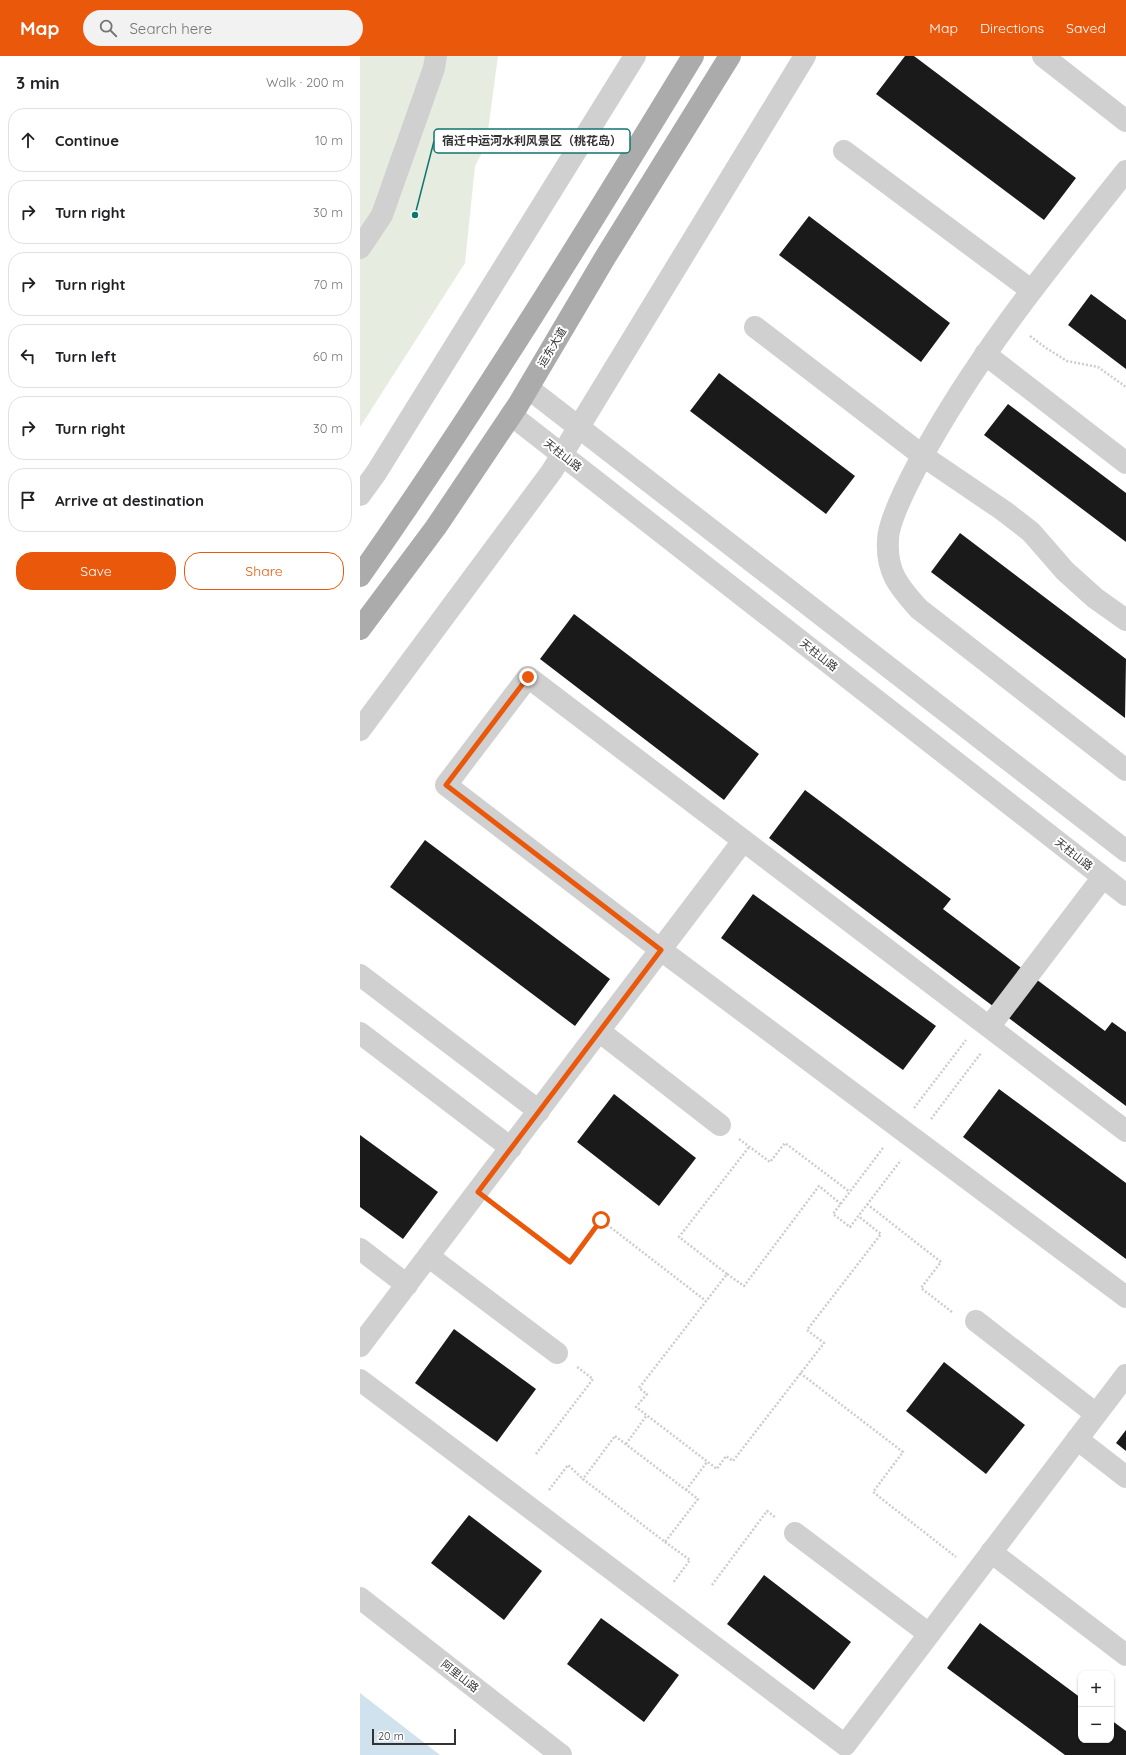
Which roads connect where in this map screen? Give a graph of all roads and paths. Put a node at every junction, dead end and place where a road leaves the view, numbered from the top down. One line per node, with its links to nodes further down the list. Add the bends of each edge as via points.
1 (436, 56): 10 (street, via 382,215)
2 (635, 56): 22 (street)
3 (693, 56): 23 (main road, via 484,393)
4 (730, 56): 16 (main road, 运东大道)
5 (805, 56): 18 (street)
6 (1043, 56): 7 (street)
7 (1126, 121)
8 (844, 151): 11 (street)
9 (1126, 171): 11 (street)
10 (360, 248)
11 (1031, 290): 12 (street)
12 (1009, 320): 14 (street); 15 (path, via 1067,361 1098,367)
13 (755, 327): 20 (street)
14 (985, 354): 20 (street); 21 (street)
15 (1126, 387)
16 (528, 388): 17 (main road, 运东大道); 18 (street)
17 (512, 415): 19 (street, 天柱山路); 25 (main road, 运东大道, via 436,527)
18 (579, 427): 19 (street); 29 (street)
19 (562, 454): 26 (street); 30 (street, 天柱山路)
20 (923, 456): 24 (street, via 1031,532 1065,571 1095,598); 27 (street, via 905,490 888,538 892,574 902,590 919,609)
21 (1126, 462)
22 (360, 495)
23 (360, 576)
24 (1126, 620)
25 (360, 629)
26 (360, 730)
27 (1126, 770)
28 (743, 841): 32 (street); 32 (street, via 528,677 446,785); 34 (street)
29 (1126, 851)
30 (1103, 877): 31 (street, 天柱山路); 34 (street)
31 (1126, 895)
32 (661, 950): 35 (street); 40 (street)
33 (360, 975): 37 (street)
34 (988, 1027): 39 (street); 40 (path); 40 (path)
35 (599, 1031): 37 (street); 38 (street)
36 (360, 1033): 42 (street)
37 (539, 1111): 42 (street)
38 (720, 1125): 41 (path)
39 (1126, 1132)
40 (907, 1134): 44 (path); 46 (path); 52 (street)
41 (749, 1147): 44 (path, via 770,1162 785,1143); 50 (path, via 679,1237)
42 (511, 1148): 43 (street)
43 (478, 1192): 49 (street); 53 (path, via 570,1262 601,1220)
44 (850, 1192): 45 (path)
45 (841, 1204): 47 (path, via 833,1214 850,1227); 50 (path, via 818,1186 744,1286)
46 (867, 1204): 47 (path); 54 (path, via 941,1262 921,1288 966,1323)
47 (858, 1216): 57 (path, via 881,1234 807,1330 824,1343)
48 (360, 1249): 51 (street)
49 (428, 1256): 51 (street); 56 (street)
50 (728, 1274): 53 (path)
51 (407, 1285): 55 (street)
52 (1126, 1297)
53 (706, 1301): 61 (path, via 639,1388 647,1394 636,1407)
54 (976, 1321): 60 (street)
55 (360, 1346)
56 (557, 1353): 64 (path, via 593,1379)
57 (800, 1373): 65 (path, via 733,1461 726,1456 717,1469); 73 (path, via 903,1452 873,1492)
58 (1126, 1375): 60 (street)
59 (360, 1380): 69 (street)
60 (1096, 1414): 62 (street)
61 (647, 1416): 63 (path); 65 (path)
62 (1077, 1439): 66 (street); 72 (street)
63 (626, 1444): 67 (path, via 615,1436); 68 (path)
64 (536, 1454)
65 (707, 1462): 68 (path)
66 (1126, 1477)
67 (583, 1479): 69 (path, via 568,1465); 71 (path)
68 (686, 1490): 71 (path, via 698,1499)
69 (533, 1511): 76 (street)
70 (796, 1533): 74 (path, via 767,1511); 77 (street)
71 (666, 1542): 76 (path, via 690,1560)
72 (991, 1552): 73 (street); 78 (street)
73 (976, 1573): 77 (street)
74 (712, 1585)
75 (360, 1598): 80 (street, 阿里山路)
76 (657, 1604): 79 (street)
77 (929, 1634): 79 (street)
78 (1126, 1655)
79 (851, 1750)
80 (561, 1755)

